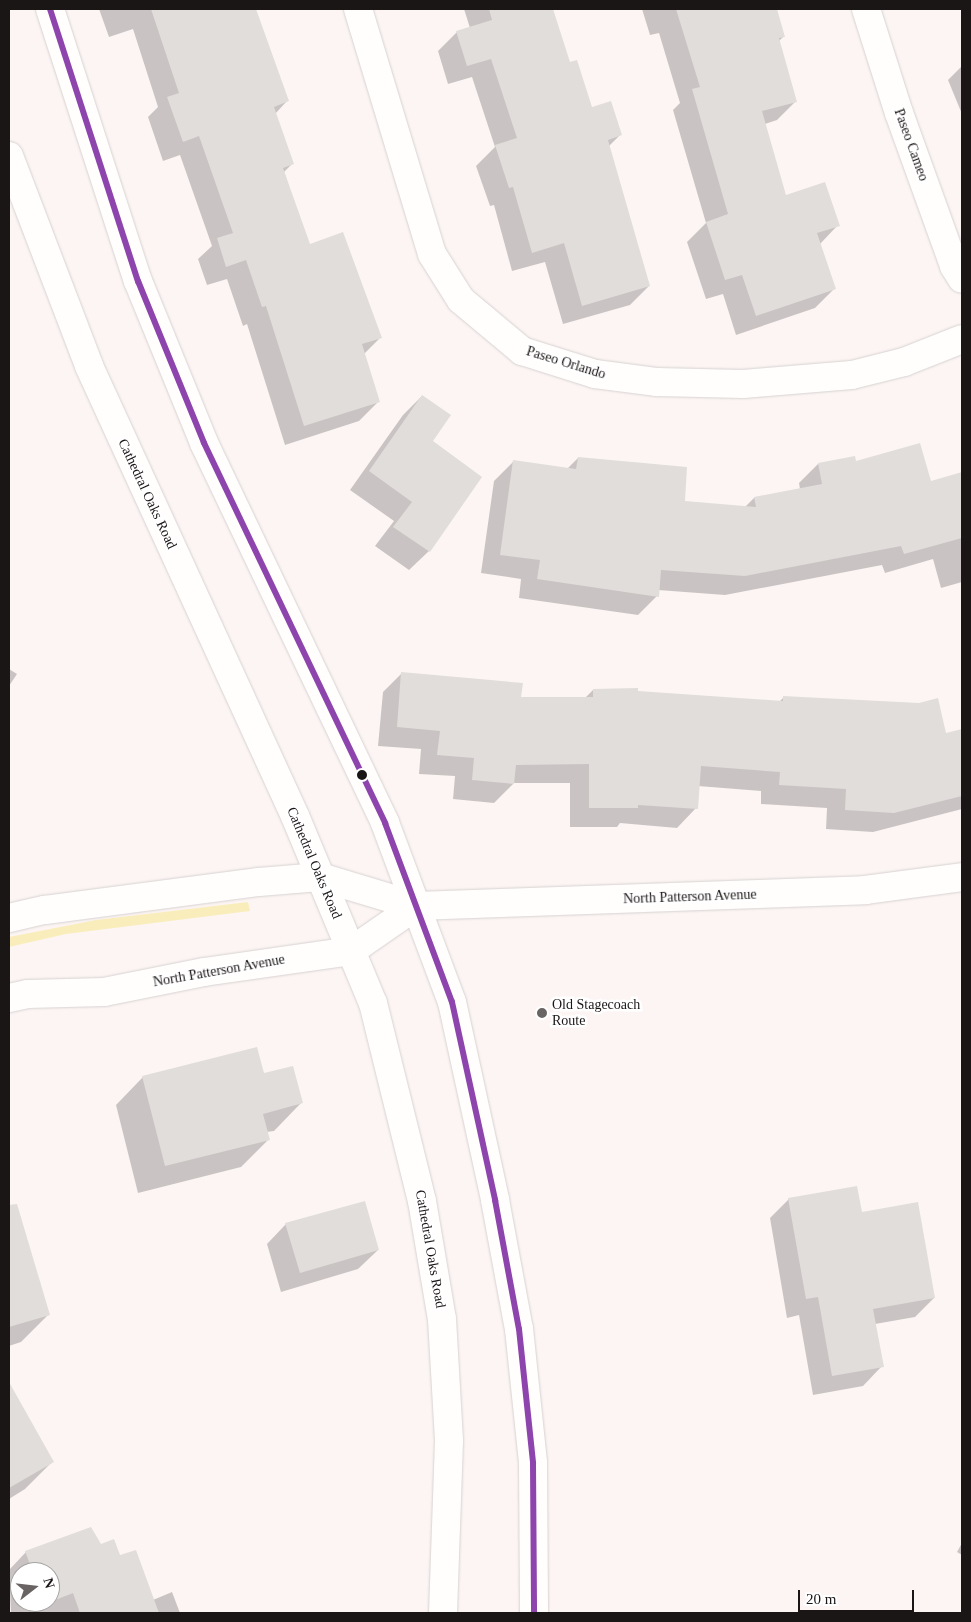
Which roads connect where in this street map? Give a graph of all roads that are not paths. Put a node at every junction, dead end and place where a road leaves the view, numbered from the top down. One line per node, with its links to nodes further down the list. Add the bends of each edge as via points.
1 (50, 9): 9 (main road, via 138,281 200,434 384,823)
2 (358, 9): 6 (main road, Paseo Orlando, via 432,254 461,300 522,351 595,374 657,382 743,384 852,375 904,362)
3 (866, 9): 5 (main road, Paseo Cameo, via 898,113 954,266)
4 (9, 156): 7 (main road, Cathedral Oaks Road, via 89,366)
5 (962, 279)
6 (962, 339)
7 (320, 877): 9 (main road, North Patterson Avenue); 10 (main road, North Patterson Avenue, via 74,906); 11 (main road, Cathedral Oaks Road)
8 (962, 877): 9 (main road, North Patterson Avenue, via 865,890)
9 (416, 906): 11 (main road, North Patterson Avenue); 14 (main road, via 452,1002 519,1329 533,1463)
10 (9, 918)
11 (351, 950): 12 (main road, North Patterson Avenue, via 204,972 104,992 28,994); 13 (main road, Cathedral Oaks Road, via 373,1003 415,1172 442,1319 449,1441)
12 (9, 998)
13 (444, 1613)
14 (534, 1613)

